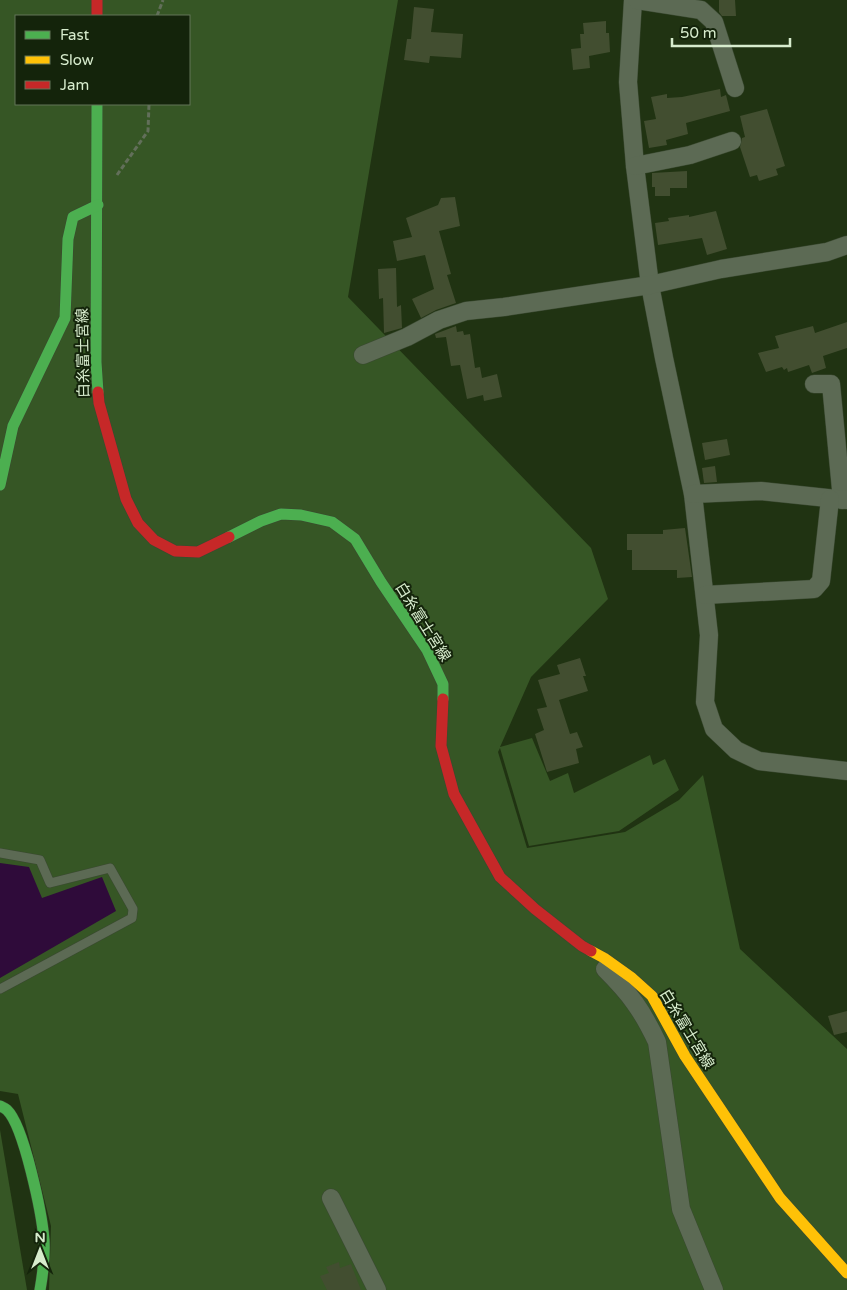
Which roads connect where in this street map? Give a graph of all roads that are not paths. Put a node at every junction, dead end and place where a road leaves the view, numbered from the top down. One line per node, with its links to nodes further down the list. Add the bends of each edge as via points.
1 (97, 0): 3 (main road)
2 (635, 0): 4 (street, via 700,10 714,22); 7 (street, via 628,82)
3 (97, 15)
4 (735, 88)
5 (97, 105): 8 (main road, 白糸富士宮線)
6 (732, 141): 7 (street, via 690,155)
7 (635, 166): 10 (street)
8 (98, 205): 13 (main road, via 73,217 68,239 65,318 13,426); 19 (main road, 白糸富士宮線, via 96,362 99,403 126,500 138,523 154,540 176,551 198,552 280,514 332,522 355,539 427,650 443,684 441,746 454,794 472,828 500,876)
9 (847, 245): 10 (street, via 827,252 721,268)
10 (650, 285): 11 (street, via 466,311 438,320); 14 (street)
11 (363, 355)
12 (814, 384): 15 (street, via 831,384)
13 (0, 485)
14 (694, 494): 15 (street, via 761,491); 16 (street)
15 (839, 500): 16 (street, via 821,581 814,589)
16 (705, 595): 17 (street, via 709,635 705,702 714,729 736,750 758,761)
17 (847, 771)
18 (0, 853): 20 (lane, via 40,860 50,883 110,868 133,909 132,918)
19 (582, 946): 23 (main road, 白糸富士宮線, via 625,972 652,996 685,1056 780,1198); 26 (street, via 629,993 658,1042 681,1209)
20 (0, 989)
21 (0, 1106): 24 (main road, via 7,1110 23,1144 43,1233)
22 (331, 1198): 25 (street)
23 (847, 1273)
24 (40, 1290)
25 (377, 1290)
26 (714, 1290)

